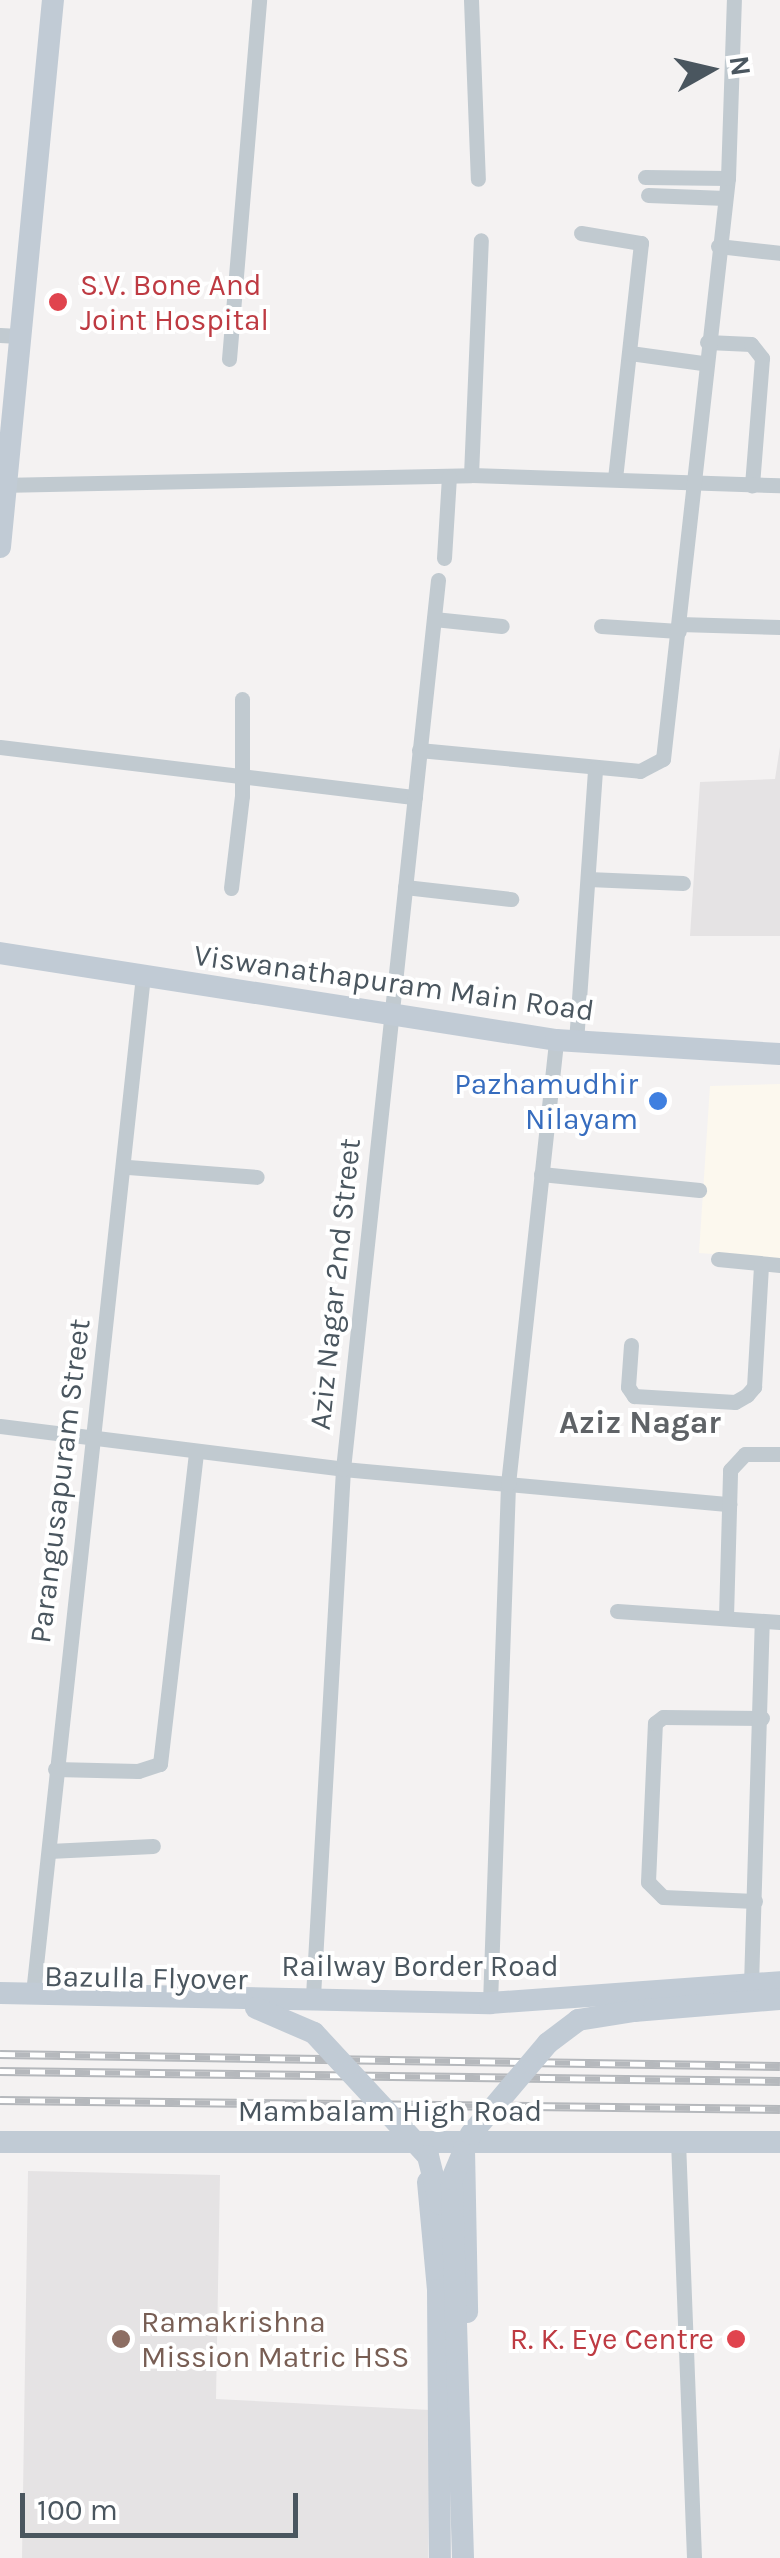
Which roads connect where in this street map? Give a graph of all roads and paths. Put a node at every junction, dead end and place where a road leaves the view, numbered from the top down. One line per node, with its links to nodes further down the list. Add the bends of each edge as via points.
1 (53, 0): 14 (street)
2 (259, 0): 17 (street)
3 (471, 0): 7 (street)
4 (734, 0): 6 (street)
5 (645, 177): 6 (street)
6 (728, 178): 9 (street)
7 (478, 179)
8 (648, 196): 9 (street)
9 (725, 198): 12 (street)
10 (582, 233): 16 (street, via 640,240)
11 (481, 240): 19 (street)
12 (718, 246): 13 (street); 15 (street)
13 (780, 254)
14 (9, 335): 23 (street)
15 (707, 342): 18 (street); 25 (street, via 751,344 762,358)
16 (630, 354): 18 (street); 21 (street)
17 (229, 359)
18 (702, 363): 22 (street)
19 (471, 475): 20 (street); 21 (street)
20 (449, 476): 23 (street); 27 (street)
21 (616, 477): 22 (street)
22 (692, 482): 25 (street); 33 (street)
23 (3, 485): 26 (street)
24 (780, 485): 25 (street)
25 (752, 486)
26 (0, 547)
27 (444, 558)
28 (438, 580): 29 (street, Aziz Nagar 2nd Street)
29 (434, 619): 30 (street); 36 (street, Aziz Nagar 2nd Street)
30 (502, 626)
31 (601, 626): 33 (street)
32 (780, 626): 33 (street)
33 (679, 628): 37 (street, via 662,760 640,771)
34 (242, 699): 38 (street)
35 (0, 747): 38 (street)
36 (419, 750): 37 (street); 39 (street, Aziz Nagar 2nd Street)
37 (595, 768): 40 (street)
38 (243, 775): 39 (street); 43 (street)
39 (415, 798): 42 (street, Aziz Nagar 2nd Street)
40 (588, 879): 41 (street); 48 (street)
41 (684, 884)
42 (405, 887): 44 (street); 47 (street, Aziz Nagar 2nd Street)
43 (231, 888)
44 (512, 898)
45 (0, 953): 46 (street, Viswanathapuram Main Road)
46 (144, 976): 47 (street, Viswanathapuram Main Road); 50 (street, Parangusapuram Street)
47 (392, 1016): 48 (street, Viswanathapuram Main Road); 62 (street, Aziz Nagar 2nd Street)
48 (566, 1041): 49 (street, Viswanathapuram Main Road); 51 (street)
49 (780, 1054)
50 (128, 1167): 52 (street); 59 (street, Parangusapuram Street)
51 (540, 1174): 53 (street); 63 (street)
52 (256, 1177)
53 (699, 1190)
54 (718, 1259): 55 (street)
55 (761, 1264): 56 (street); 57 (street, via 754,1387 747,1395 735,1402 634,1396 628,1388)
56 (780, 1264)
57 (632, 1345)
58 (0, 1426): 59 (street)
59 (91, 1436): 60 (street); 70 (street, Parangusapuram Street)
60 (196, 1452): 62 (street); 70 (street, via 160,1764 138,1771)
61 (780, 1454): 64 (street, via 738,1457 730,1470)
62 (343, 1469): 63 (street); 78 (street, Aziz Nagar 2nd Street)
63 (508, 1484): 64 (street); 80 (street)
64 (729, 1504): 66 (street)
65 (617, 1611): 66 (street)
66 (726, 1618): 67 (street)
67 (762, 1622): 68 (street); 69 (street)
68 (780, 1622)
69 (762, 1718): 73 (street); 73 (street, via 663,1717 654,1723 652,1891)
70 (55, 1769): 72 (street, Parangusapuram Street)
71 (153, 1846): 72 (street)
72 (48, 1851): 77 (street, Parangusapuram Street)
73 (755, 1901): 75 (street)
74 (780, 1982): 75 (street, Railway Border Road)
75 (751, 1985): 80 (street, Railway Border Road)
76 (0, 1993): 77 (street, Railway Border Road)
77 (33, 1993): 78 (street, Railway Border Road)
78 (314, 1996): 80 (street, Railway Border Road)
79 (780, 1998): 91 (street, bridge, via 578,2020 548,2042 472,2134 452,2179)
80 (490, 2003)
81 (0, 2005): 90 (street, Bazulla Flyover, bridge, via 256,2008 314,2034 428,2156 436,2171 446,2296)
82 (420, 2140): 83 (street, Mambalam High Road); 85 (street, Mambalam High Road); 88 (street)
83 (464, 2140): 84 (street, Mambalam High Road); 87 (street)
84 (678, 2141): 86 (street, Mambalam High Road); 93 (street)
85 (0, 2142)
86 (780, 2142)
87 (464, 2175): 88 (street, via 445,2170); 92 (street)
88 (428, 2184): 89 (street, via 438,2290)
89 (440, 2558)
90 (450, 2558)
91 (463, 2558)
92 (472, 2558)
93 (694, 2558)

